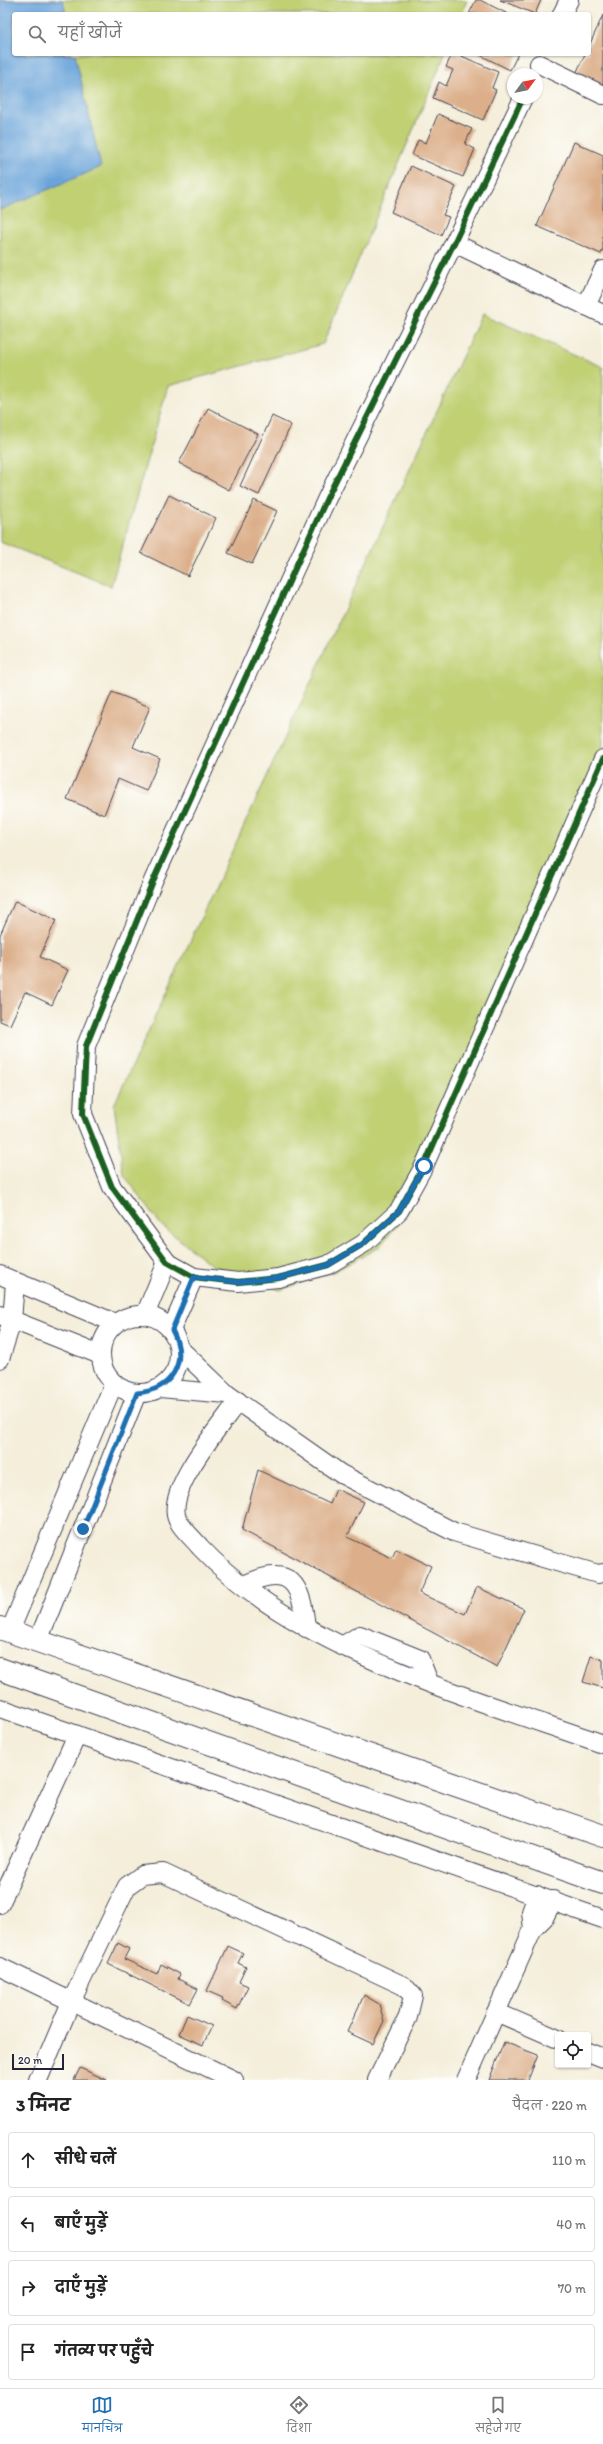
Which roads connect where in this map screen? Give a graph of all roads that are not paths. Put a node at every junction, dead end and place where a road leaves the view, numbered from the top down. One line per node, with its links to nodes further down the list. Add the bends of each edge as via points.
1 (569, 0): 2 (street)
2 (563, 12)
3 (539, 64): 4 (street)
4 (603, 95)
5 (520, 104): 6 (street)
6 (454, 243): 8 (street); 11 (street, via 314,526 153,881 86,1046 83,1114 112,1187)
7 (603, 270): 8 (street)
8 (586, 306): 9 (street)
9 (603, 314)
10 (603, 759): 12 (street, via 424,1166 399,1211 363,1244 328,1265 278,1278 238,1282)
11 (167, 1262): 12 (street); 14 (street)
12 (194, 1277): 17 (street)
13 (8, 1278): 15 (street); 16 (street)
14 (145, 1315): 16 (street, via 135,1314); 17 (street, via 155,1318)
15 (6, 1318): 19 (street); 20 (street)
16 (115, 1323): 19 (street, via 107,1332)
17 (172, 1330): 18 (street)
18 (178, 1348): 22 (street, via 179,1360 175,1371 169,1381); 24 (street)
19 (100, 1355): 21 (street, via 102,1365)
20 (0, 1359)
21 (114, 1383): 23 (street, via 125,1390); 25 (street)
22 (160, 1388): 23 (street); 24 (street)
23 (137, 1393): 26 (street)
24 (233, 1398): 27 (street, via 341,1474 454,1532 598,1574); 28 (street, via 191,1465 175,1504 176,1516 185,1530 211,1558)
25 (58, 1517): 26 (street); 30 (street)
26 (83, 1529): 31 (street)
27 (603, 1573)
28 (244, 1585): 29 (street); 29 (street, via 270,1575 282,1577 292,1583 302,1599)
29 (306, 1628): 35 (street, via 342,1646 360,1635 414,1656 420,1659 429,1682)
30 (5, 1629): 31 (street)
31 (38, 1641): 36 (street)
32 (0, 1669): 37 (street)
33 (0, 1708): 34 (street)
34 (77, 1735): 38 (street); 39 (street)
35 (603, 1744)
36 (603, 1836)
37 (603, 1883)
38 (544, 1898): 40 (street); 43 (street, via 531,1912 533,1929)
39 (0, 1904)
40 (603, 1919)
41 (0, 1967): 42 (street)
42 (71, 2002): 47 (street); 48 (street); 50 (street, via 127,1886 142,1875 163,1873 404,1986 413,1996 408,2017)
43 (496, 2012): 44 (street); 51 (street)
44 (555, 2038)
45 (591, 2053): 46 (street)
46 (603, 2058)
47 (208, 2075): 49 (street)
48 (38, 2080)
49 (234, 2080)
50 (377, 2080)
51 (466, 2080)

